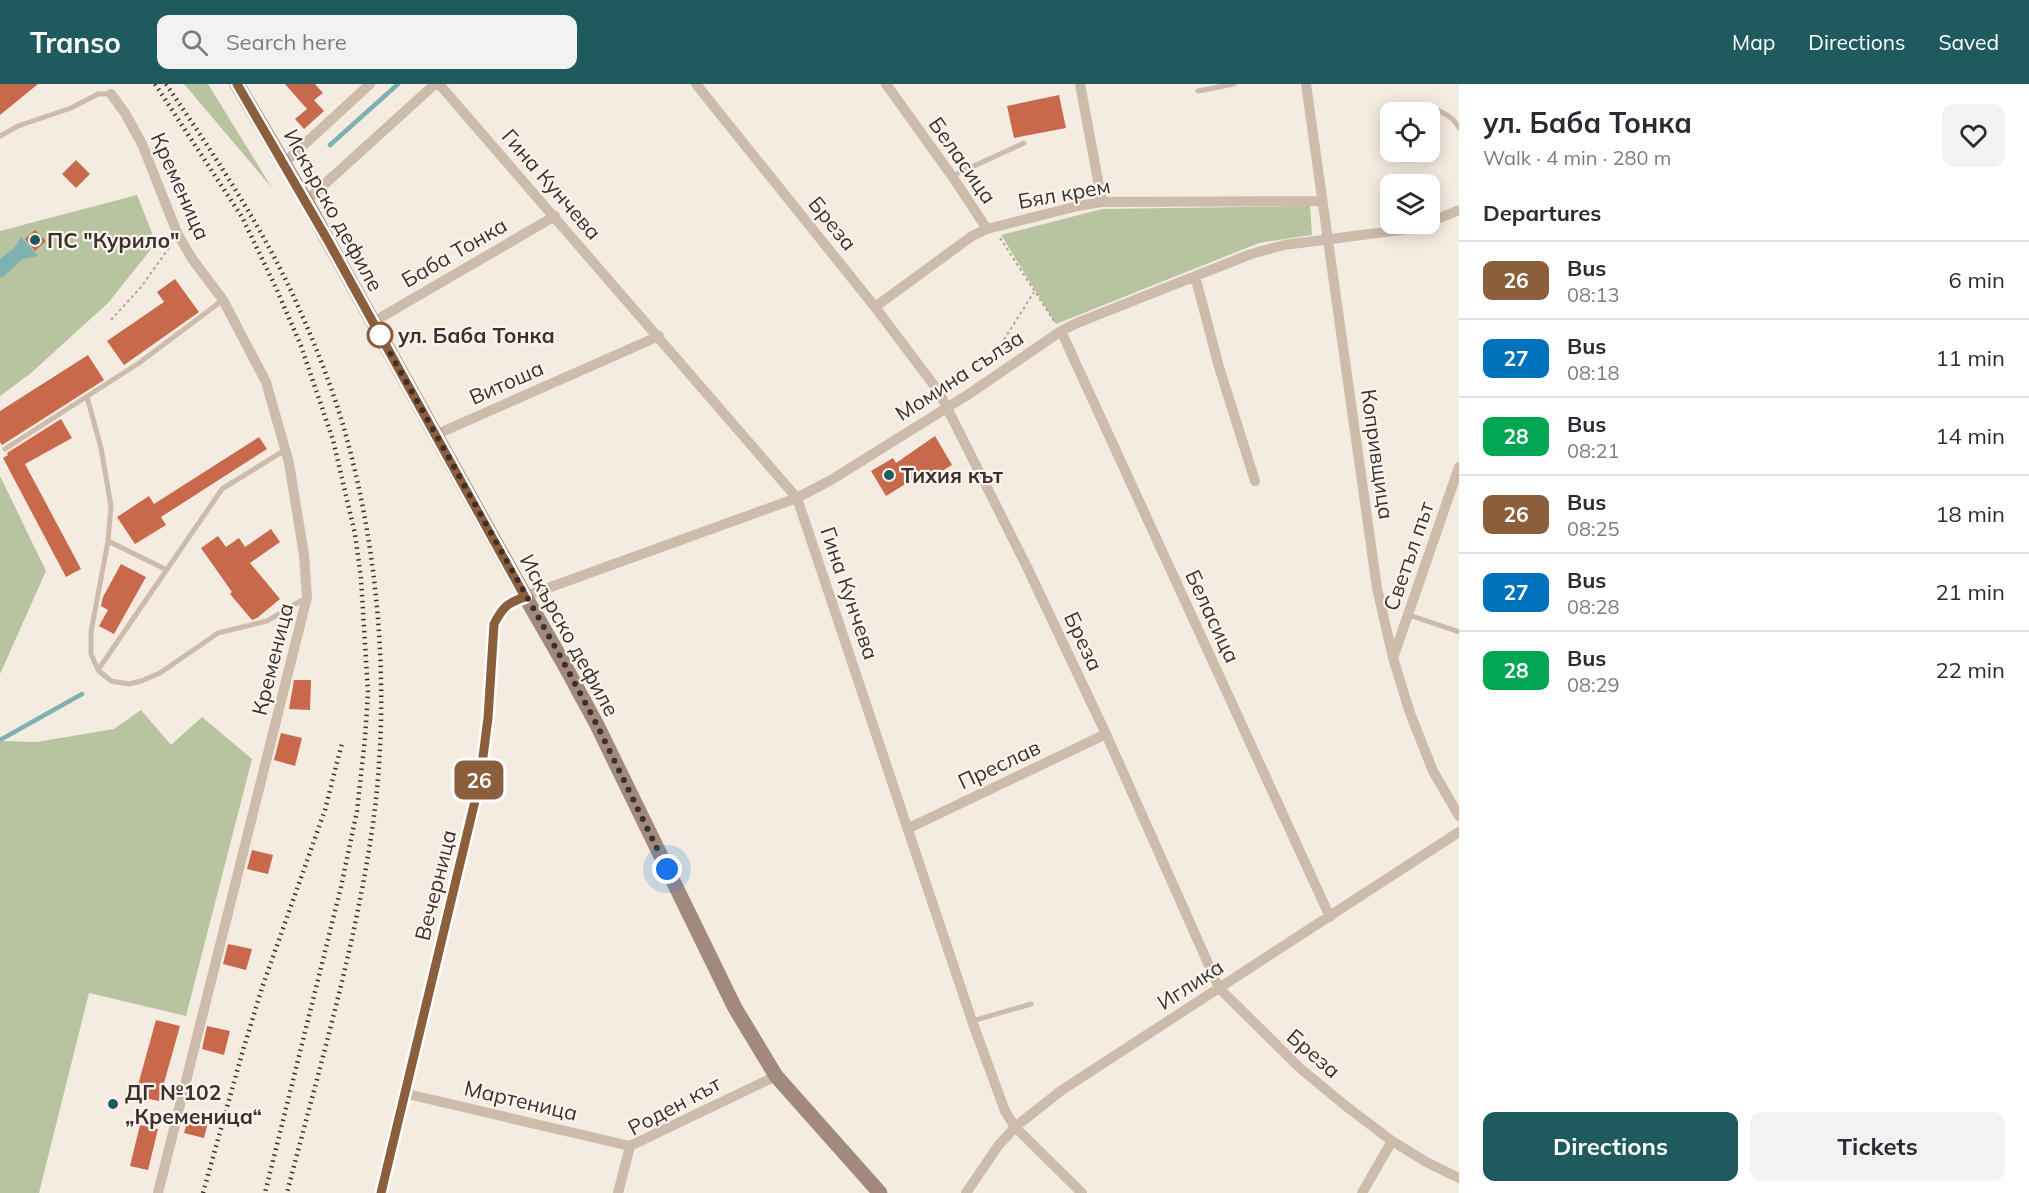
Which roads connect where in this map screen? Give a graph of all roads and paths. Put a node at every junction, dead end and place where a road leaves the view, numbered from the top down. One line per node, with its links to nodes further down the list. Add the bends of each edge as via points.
1 (237, 84): 15 (main road, Искърско дефиле)
2 (370, 84): 15 (street)
3 (437, 84): 17 (street); 21 (street, Гина Кунчева)
4 (696, 84): 30 (street, Бреза)
5 (886, 84): 16 (street, Беласица)
6 (1080, 84): 19 (street)
7 (1234, 84): 9 (lane)
8 (1306, 84): 18 (street, Копривщица)
9 (1198, 90)
10 (111, 94): 13 (lane, via 98,94); 25 (street, Кременица, via 142,144)
11 (1440, 112): 12 (lane)
12 (1459, 128)
13 (0, 136)
14 (1024, 143): 16 (lane)
15 (284, 162): 17 (main road, Искърско дефиле)
16 (952, 176): 23 (street, Беласица)
17 (306, 201): 32 (main road, Искърско дефиле)
18 (1322, 201): 19 (street, Бял крем); 26 (street, Копривщица)
19 (1102, 202): 23 (street, Бял крем)
20 (1459, 210): 22 (street, Момина сълза)
21 (555, 216): 32 (street, Баба Тонка); 34 (street, Гина Кунчева)
22 (1440, 218)
23 (990, 228): 28 (path); 30 (street, Бял крем, via 972,236)
24 (1380, 233): 26 (street, Момина сълза)
25 (178, 235): 29 (street, Кременица); 31 (path, via 141,287)
26 (1328, 241): 27 (street, Момина сълза, via 1284,245); 50 (street, Копривщица, via 1377,588)
27 (1195, 276): 33 (street, Момина сълза); 42 (street)
28 (1034, 291): 33 (path); 35 (path)
29 (223, 300): 36 (lane); 40 (street, Кременица, via 266,382)
30 (875, 307): 37 (street, Бреза, via 928,375)
31 (111, 320)
32 (373, 322): 38 (main road, Искърско дефиле)
33 (1061, 331): 37 (street, Момина сълза); 56 (street, Беласица)
34 (658, 336): 38 (street, Витоша); 43 (street, Гина Кунчева)
35 (987, 366)
36 (87, 397): 39 (lane); 44 (lane, via 111,506)
37 (946, 408): 43 (street, Момина сълза); 52 (street, Бреза, via 1028,567)
38 (435, 435): 47 (main road, Искърско дефиле)
39 (5, 449)
40 (285, 450): 45 (lane, via 222,489); 46 (street, Кременица, via 304,555)
41 (1459, 467): 48 (street, Светъл път)
42 (1255, 481)
43 (797, 498): 47 (street, Момина сълза); 54 (street, Гина Кунчева)
44 (108, 541): 45 (lane); 51 (lane, via 91,632 91,654)
45 (167, 570): 51 (lane)
46 (307, 597): 51 (lane, via 267,621 218,633 160,673 141,681 111,681); 66 (street, Кременица)
47 (525, 597): 60 (main road, Искърско дефиле, via 597,725 735,1008); 61 (street, Вечерница, via 509,602 494,624 480,780)
48 (1409, 615): 49 (lane); 50 (street, Светъл път)
49 (1459, 632)
50 (1393, 658): 53 (street, Копривщица, via 1433,771)
51 (98, 670)
52 (1106, 734): 54 (street, Преслав); 57 (street, Бреза)
53 (1459, 816)
54 (909, 828): 59 (street, Гина Кунчева)
55 (1459, 832): 56 (street, Иглика)
56 (1330, 917): 57 (street, Иглика)
57 (1218, 988): 62 (street, Иглика, via 1062,1090); 63 (street, Бреза, via 1300,1069)
58 (1031, 1004): 59 (lane)
59 (972, 1021): 62 (street, Гина Кунчева, via 1005,1111)
60 (776, 1076): 64 (street, Роден кът); 69 (main road, Искърско дефиле)
61 (403, 1093): 64 (street, Мартеница); 67 (street, Вечерница)
62 (1015, 1127): 70 (street, Иглика); 71 (street, Гина Кунчева)
63 (1392, 1141): 65 (street, Бреза); 72 (street)
64 (630, 1146): 68 (street, Роден кът)
65 (1459, 1178)
66 (158, 1193)
67 (381, 1193)
68 (618, 1193)
69 (880, 1193)
70 (966, 1193)
71 (1082, 1193)
72 (1362, 1193)

